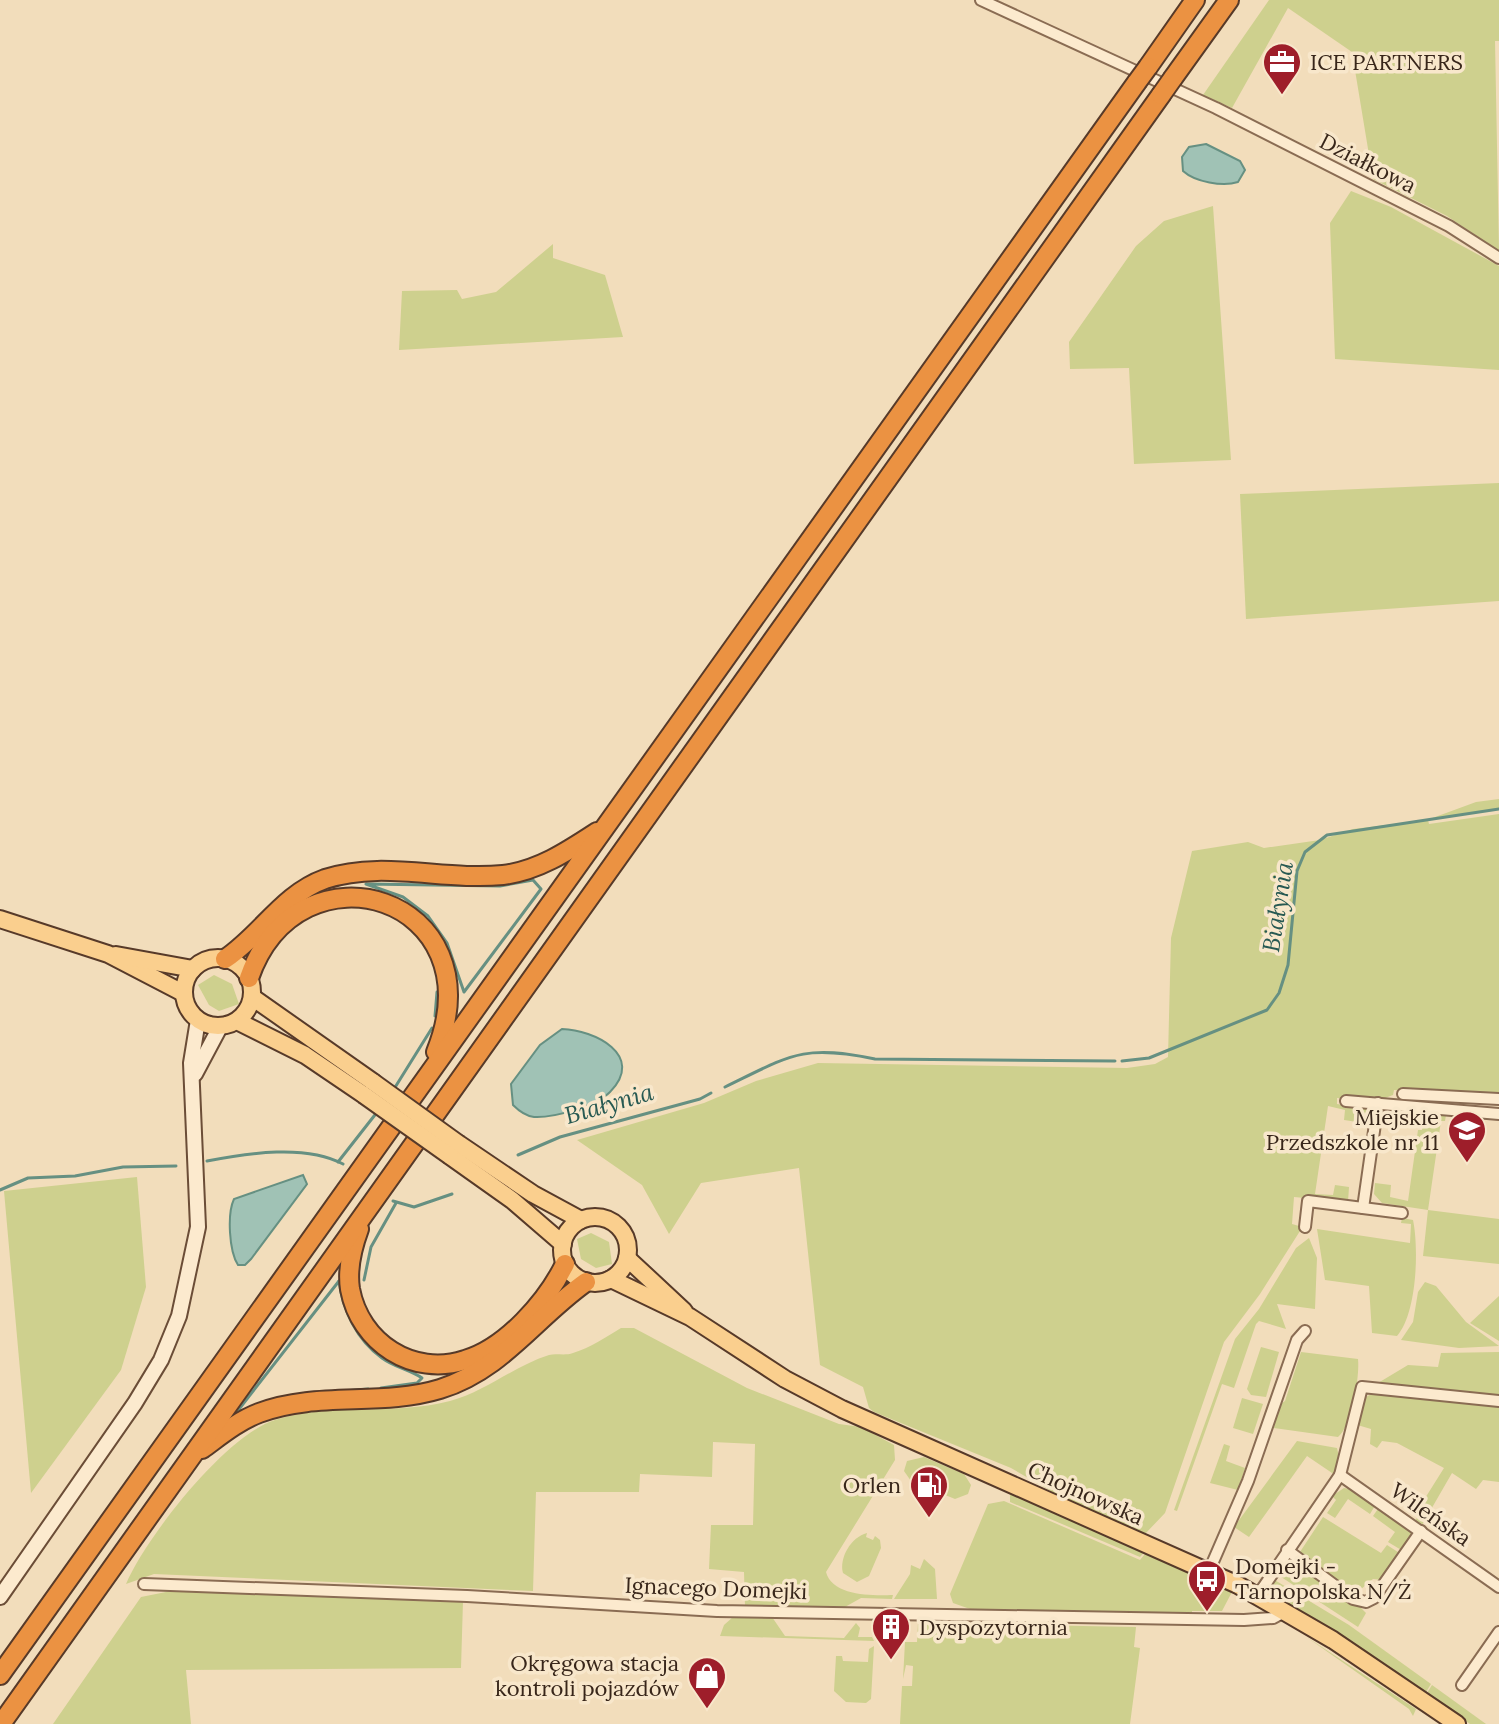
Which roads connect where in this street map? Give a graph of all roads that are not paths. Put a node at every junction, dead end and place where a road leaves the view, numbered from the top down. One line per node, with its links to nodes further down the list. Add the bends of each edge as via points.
1 (981, 0): 4 (street, Działkowa, via 1216,108 1449,226)
2 (1195, 0): 5 (highway)
3 (1229, 0): 25 (highway, bridge)
4 (1499, 258)
5 (606, 826): 8 (highway, via 543,864 505,875 390,870 329,878 286,902); 16 (highway)
6 (0, 919): 7 (main road)
7 (108, 954): 9 (main road); 11 (main road)
8 (225, 959): 9 (main road, via 208,959); 10 (main road, via 241,967)
9 (193, 969): 11 (main road)
10 (250, 987): 13 (main road, via 246,1012); 16 (highway, via 262,949 298,912 355,897 392,906 417,922 435,943 449,981 449,1016); 17 (main road)
11 (183, 993): 12 (main road, via 186,1007)
12 (198, 1020): 14 (main road); 15 (main road)
13 (237, 1021): 14 (main road); 17 (main road)
14 (220, 1027): 15 (main road)
15 (192, 1081): 45 (main road, via 198,1227 171,1338 135,1403)
16 (424, 1081): 48 (highway)
17 (369, 1089): 23 (main road, bridge)
18 (1403, 1094): 19 (street)
19 (1499, 1099)
20 (1346, 1101): 21 (street)
21 (1378, 1103): 22 (street); 24 (street)
22 (1499, 1114)
23 (455, 1150): 27 (main road); 29 (main road)
24 (1363, 1208): 26 (street); 28 (street, via 1308,1201)
25 (364, 1213): 31 (highway, via 349,1278 355,1307 373,1336 394,1353 419,1363 455,1363 492,1347 537,1303); 37 (highway)
26 (1402, 1213)
27 (581, 1220): 29 (main road); 30 (main road, via 599,1217 617,1225 627,1241)
28 (1305, 1227)
29 (563, 1244): 31 (main road)
30 (627, 1258): 32 (main road); 34 (main road, Chojnowska)
31 (565, 1264): 33 (main road)
32 (611, 1279): 33 (main road); 34 (main road, Chojnowska)
33 (586, 1282): 37 (highway, via 515,1347 459,1382 417,1394 281,1406 241,1421)
34 (690, 1317): 41 (main road, Chojnowska, via 842,1409)
35 (1305, 1331): 41 (street, via 1297,1340 1248,1481)
36 (1499, 1401): 38 (street, via 1362,1387)
37 (187, 1460): 50 (highway)
38 (1340, 1475): 39 (street, Wileńska); 40 (street)
39 (1421, 1531): 40 (street, via 1366,1602 1353,1599); 43 (street, Wileńska)
40 (1287, 1550): 44 (street)
41 (1209, 1571): 44 (main road, Chojnowska)
42 (144, 1584): 46 (street, Ignacego Domejki, via 731,1611 1237,1620 1273,1618)
43 (1499, 1587)
44 (1258, 1595): 46 (main road, Chojnowska)
45 (0, 1597)
46 (1286, 1611): 51 (main road, Chojnowska)
47 (1499, 1632): 49 (street)
48 (0, 1675)
49 (1462, 1685)
50 (1, 1724)
51 (1457, 1724)

